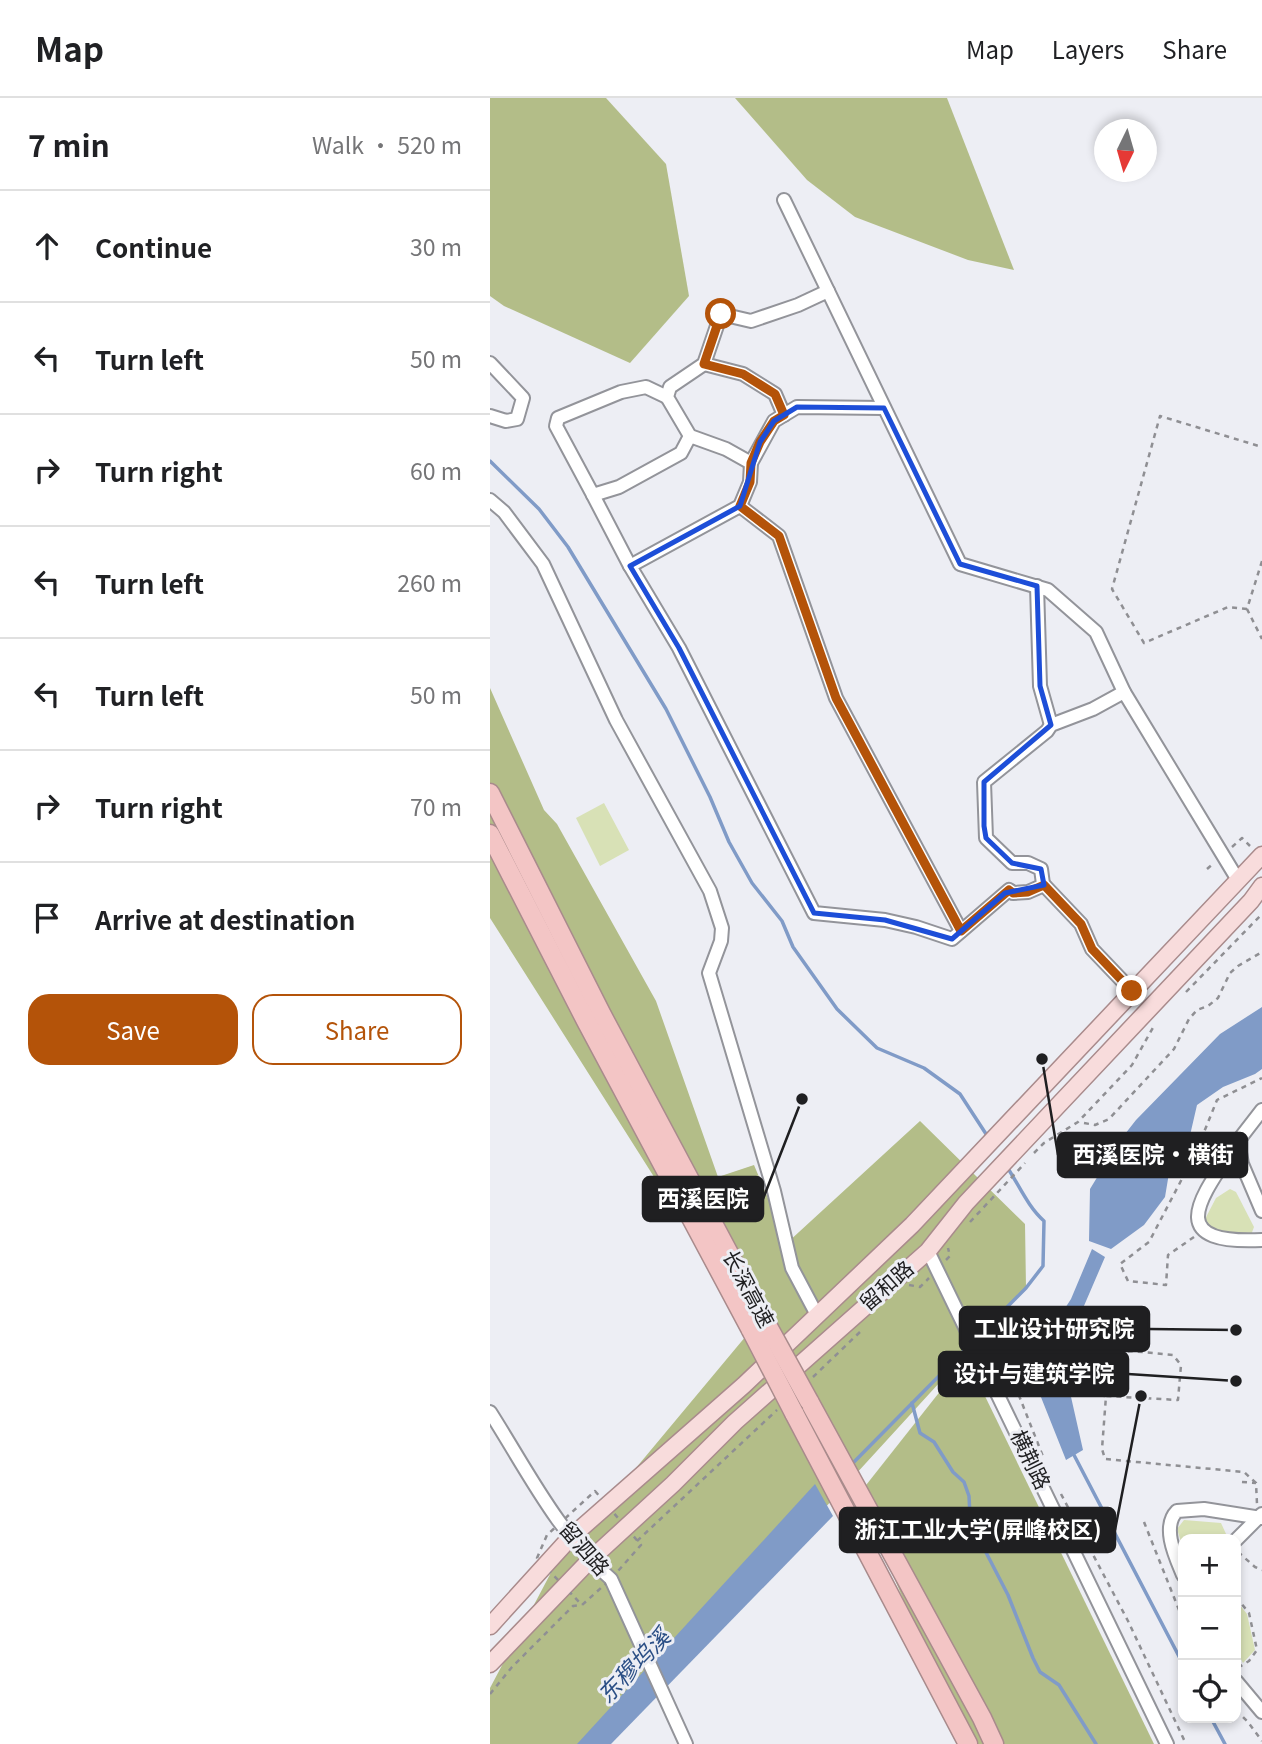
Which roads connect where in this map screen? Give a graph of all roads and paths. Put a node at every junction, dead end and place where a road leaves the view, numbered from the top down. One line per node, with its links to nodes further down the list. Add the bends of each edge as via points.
1 (783, 200): 2 (street)
2 (828, 291): 4 (street, via 751,321 721,314); 6 (street)
3 (490, 363): 8 (street, via 523,398 517,419)
4 (704, 364): 5 (street, via 670,387); 7 (street, via 743,374 775,394)
5 (667, 397): 9 (street); 12 (street, via 646,387 621,392 558,418 556,426)
6 (884, 408): 7 (street, via 797,407); 17 (street, via 960,564)
7 (784, 415): 11 (street, via 774,421)
8 (490, 416)
9 (690, 436): 11 (street); 12 (street, via 681,453 619,487)
10 (1262, 447): 18 (path, via 1160,416 1112,589 1144,643 1228,607)
11 (751, 463): 14 (street, via 750,482)
12 (593, 495): 16 (street)
13 (490, 500): 46 (street, via 543,564 616,720 710,891 722,928 709,973 774,1191 792,1268)
14 (740, 506): 16 (street); 29 (street, via 779,536 836,698)
15 (1262, 561): 18 (path)
16 (630, 566): 29 (street, via 679,648 814,913 886,920 952,939)
17 (1037, 586): 20 (street, via 1048,590 1096,632); 21 (street, via 1040,686)
18 (1247, 609): 19 (path)
19 (1262, 639)
20 (1124, 692): 21 (street); 25 (street)
21 (1051, 725): 26 (street, via 984,782 986,838 1012,863 1041,869)
22 (490, 793): 47 (highway, 长深高速)
23 (490, 834): 47 (highway, 长深高速, via 587,1024)
24 (1262, 855): 25 (main road, 留和路)
25 (1238, 880): 31 (main road, 留和路)
26 (1044, 885): 29 (street, via 1028,892 1009,890); 31 (street, via 1081,924 1092,949)
27 (1262, 886): 38 (main road, 留和路)
28 (1262, 914): 32 (path)
29 (961, 931)
30 (1262, 952): 36 (path, via 1230,973 1218,998 1197,1010 1174,1049 1109,1119 1095,1125)
31 (1132, 991): 46 (main road, 留和路, via 912,1224)
32 (1182, 997)
33 (1155, 1024): 38 (path, via 1132,1065 1077,1122)
34 (1262, 1078): 41 (path, via 1217,1100 1196,1152 1149,1242 1120,1264 1128,1282 1166,1285 1168,1255)
35 (1262, 1110): 37 (street)
36 (1084, 1123)
37 (1238, 1141): 39 (street, via 1241,1164); 41 (street, via 1199,1207 1197,1223)
38 (1027, 1150): 40 (path, via 1000,1190); 44 (main road, 留和路, via 966,1203)
39 (1262, 1211)
40 (965, 1227)
41 (1202, 1231): 42 (street, via 1215,1238)
42 (1262, 1240)
43 (948, 1246): 45 (path)
44 (928, 1251): 63 (main road, 留和路, via 735,1422); 79 (street, 横荆路)
45 (950, 1256)
46 (817, 1315): 60 (main road, 留和路)
47 (758, 1325): 51 (highway, 长深高速, bridge)
48 (1021, 1343): 53 (path, via 1005,1360)
49 (1108, 1354): 50 (path); 50 (path, via 1081,1352 1078,1364 1078,1394); 50 (path, via 1173,1355 1181,1365 1178,1400)
50 (1106, 1396): 55 (path, via 1105,1459 1244,1472)
51 (801, 1407): 77 (highway, 长深高速, via 832,1485); 78 (highway, 长深高速, via 846,1470)
52 (490, 1412): 60 (street, 留泗路)
53 (1046, 1465)
54 (1242, 1482): 55 (path)
55 (1256, 1483): 57 (path)
56 (1057, 1487): 80 (path)
57 (1261, 1517): 59 (street); 62 (street, via 1204,1509 1177,1511 1170,1523)
58 (1144, 1522): 67 (path)
59 (1241, 1536)
60 (570, 1538): 63 (street, 留泗路); 68 (main road, 留和路)
61 (1241, 1554): 64 (path)
62 (1178, 1560)
63 (589, 1561): 69 (main road, 留和路); 76 (street, 留泗路, via 611,1579)
64 (1262, 1570)
65 (1241, 1603): 70 (path, via 1249,1613 1257,1650)
66 (582, 1605): 72 (path, via 573,1606)
67 (1178, 1607)
68 (490, 1626)
69 (490, 1664)
70 (1241, 1666)
71 (1241, 1687): 73 (street)
72 (490, 1694)
73 (1262, 1712)
74 (1241, 1715): 75 (path)
75 (1262, 1741)
76 (686, 1744)
77 (966, 1744)
78 (994, 1744)
79 (1167, 1744)
80 (1186, 1744)

